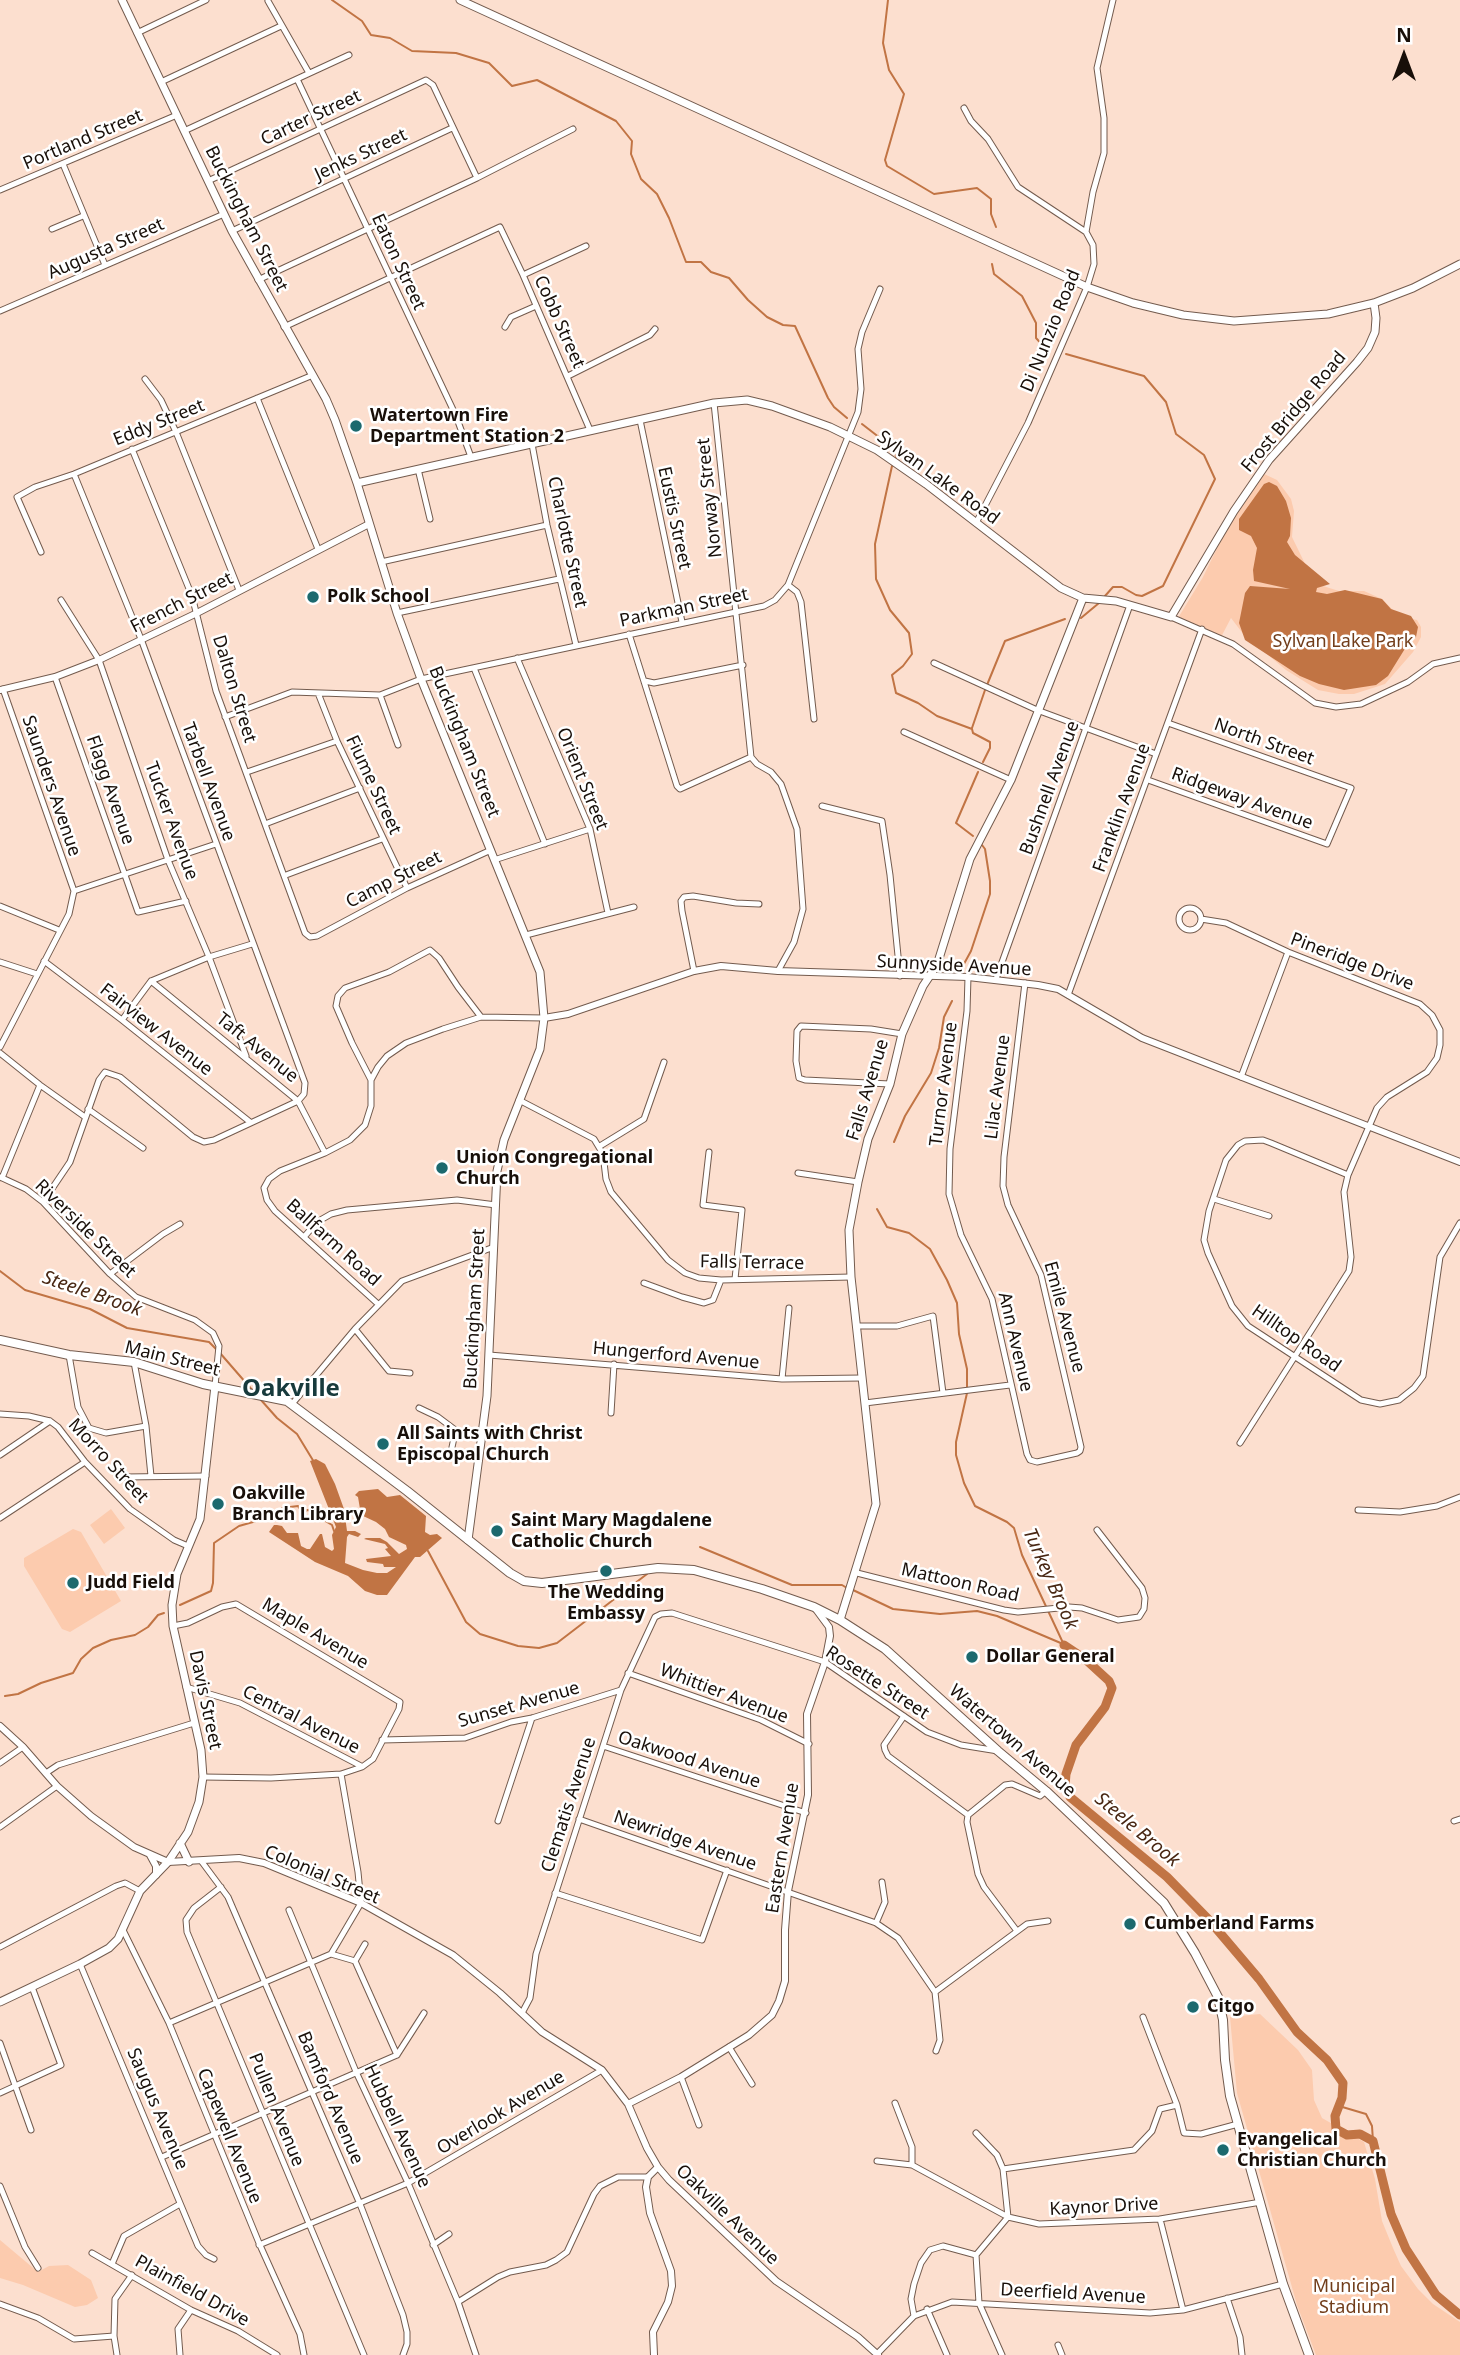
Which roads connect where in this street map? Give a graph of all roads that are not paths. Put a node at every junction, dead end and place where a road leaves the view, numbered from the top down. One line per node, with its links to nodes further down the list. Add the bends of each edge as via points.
1 (122, 0): 7 (main road, Buckingham Street)
2 (206, 0): 7 (street)
3 (460, 0): 35 (main road)
4 (1113, 0): 28 (street, via 1097,68 1104,153)
5 (268, 1): 6 (street)
6 (281, 26): 9 (street); 11 (street)
7 (138, 33): 11 (main road, Buckingham Street)
8 (349, 55): 9 (street)
9 (309, 74): 10 (street)
10 (298, 79): 15 (street, Eaton Street); 17 (street)
11 (161, 82): 13 (main road, Buckingham Street)
12 (964, 108): 28 (street, via 1018,187)
13 (177, 115): 17 (main road, Buckingham Street); 18 (street, Portland Street)
14 (452, 128): 15 (street, Carter Street, via 433,85 426,80); 19 (street); 20 (street, Jenks Street)
15 (321, 129): 20 (street, Eaton Street); 21 (street, Carter Street)
16 (573, 129): 19 (street)
17 (184, 131): 21 (main road, Buckingham Street)
18 (63, 164): 22 (street, Portland Street); 24 (street)
19 (477, 177): 25 (street)
20 (344, 178): 25 (street, Eaton Street); 27 (street, Jenks Street)
21 (208, 181): 23 (main road, Buckingham Street)
22 (0, 190)
23 (224, 214): 27 (main road, Buckingham Street); 31 (street, Augusta Street)
24 (83, 216): 26 (street); 31 (street)
25 (367, 228): 33 (street, Eaton Street); 34 (street)
26 (52, 229)
27 (232, 231): 34 (main road, Buckingham Street)
28 (1086, 232): 35 (street, Di Nunzio Road, via 1093,245 1094,264)
29 (586, 246): 32 (street)
30 (1460, 264): 37 (main road)
31 (105, 265): 39 (street, Augusta Street)
32 (523, 275): 33 (street, Cobb Street, via 500,227); 38 (street, Cobb Street)
33 (390, 276): 40 (street); 54 (street, Eaton Street)
34 (258, 280): 40 (main road, Buckingham Street)
35 (1087, 287): 37 (main road, via 1170,312 1234,321 1328,314); 59 (street, Di Nunzio Road, via 1028,423)
36 (880, 289): 51 (street, Parkman Street, via 858,349 858,412)
37 (1374, 303): 74 (main road, Frost Bridge Road, via 1375,332 1368,348 1269,460)
38 (536, 306): 41 (street, via 511,317); 44 (street, Cobb Street)
39 (0, 311)
40 (284, 327): 43 (main road, Buckingham Street)
41 (505, 327)
42 (655, 329): 44 (street)
43 (313, 375): 46 (street, Eddy Street); 57 (main road, Buckingham Street, via 339,429)
44 (568, 376): 49 (street, Cobb Street)
45 (145, 379): 50 (street)
46 (257, 398): 50 (street, Eddy Street); 62 (street)
47 (714, 403): 48 (main road, Sylvan Lake Road); 51 (main road, Sylvan Lake Road, via 747,400); 71 (street, Norway Street)
48 (640, 420): 49 (main road, Sylvan Lake Road); 75 (street, Eustis Street)
49 (590, 430): 52 (main road, Sylvan Lake Road)
50 (176, 432): 53 (street, Eddy Street); 67 (street)
51 (850, 435): 59 (main road, Sylvan Lake Road, via 895,462); 66 (street, Parkman Street)
52 (532, 444): 54 (main road, Sylvan Lake Road); 61 (street, Charlotte Street)
53 (132, 449): 56 (street, Eddy Street); 72 (street, Dalton Street)
54 (471, 457): 55 (main road, Sylvan Lake Road)
55 (418, 469): 57 (main road, Sylvan Lake Road); 58 (street)
56 (74, 474): 63 (street, Eddy Street, via 17,497); 78 (street, Tarbell Avenue)
57 (357, 483): 60 (main road, Buckingham Street)
58 (430, 519)
59 (976, 523): 68 (main road, Sylvan Lake Road, via 1061,588)
60 (369, 524): 62 (street, French Street); 64 (main road, Buckingham Street)
61 (547, 525): 64 (street); 65 (street, Charlotte Street)
62 (318, 549): 67 (street, French Street)
63 (41, 552)
64 (381, 562): 73 (main road, Buckingham Street)
65 (559, 579): 73 (street); 79 (street, Charlotte Street)
66 (788, 585): 71 (street, Parkman Street, via 764,606); 94 (street, via 801,602)
67 (239, 590): 72 (street, French Street)
68 (1083, 598): 70 (main road, Sylvan Lake Road); 92 (main road, Falls Avenue)
69 (61, 600): 82 (street, Tucker Avenue)
70 (1130, 606): 74 (main road, Sylvan Lake Road); 96 (street, Bushnell Avenue)
71 (736, 610): 75 (street, Parkman Street); 84 (street, Norway Street)
72 (197, 613): 78 (street, French Street); 93 (street, Dalton Street)
73 (397, 613): 87 (main road, Buckingham Street)
74 (1171, 617): 76 (street, Sylvan Lake Road)
75 (682, 622): 77 (street, Parkman Street)
76 (1202, 629): 81 (street, Sylvan Lake Road, via 1233,644 1315,704 1336,707 1361,704 1408,682 1433,664); 95 (street, Franklin Avenue)
77 (629, 634): 79 (street, Parkman Street); 88 (street)
78 (141, 639): 82 (street, French Street); 110 (street, Tarbell Avenue)
79 (576, 645): 80 (street, Parkman Street)
80 (517, 658): 85 (street, Parkman Street); 108 (street, Orient Street)
81 (1460, 658)
82 (100, 660): 86 (street, French Street); 114 (street, Tucker Avenue)
83 (934, 663): 92 (street)
84 (743, 665): 88 (street); 101 (street, Norway Street)
85 (474, 668): 87 (street, Parkman Street); 111 (street)
86 (55, 677): 89 (street, French Street); 116 (street, Flagg Avenue)
87 (421, 679): 91 (street, Parkman Street); 113 (main road, Buckingham Street)
88 (645, 681): 101 (street, via 680,789)
89 (1, 689): 119 (street, Saunders Avenue)
90 (318, 693): 91 (street); 93 (street, via 292,692); 98 (street, Fiume Street)
91 (380, 695): 99 (street)
92 (1037, 710): 96 (street); 103 (main road, Falls Avenue)
93 (225, 717): 102 (street, Dalton Street)
94 (814, 719)
95 (1168, 723): 100 (street, Franklin Avenue); 112 (street, North Street, via 1351,788)
96 (1087, 729): 100 (street); 140 (street, Bushnell Avenue)
97 (904, 732): 103 (street)
98 (337, 741): 102 (street); 105 (street, Fiume Street)
99 (398, 745)
100 (1156, 754): 104 (street, Franklin Avenue)
101 (751, 757): 135 (street, via 781,784 797,829 803,909 794,943)
102 (247, 772): 107 (street, Dalton Street)
103 (1011, 780): 138 (main road, Falls Avenue, via 970,859 937,965)
104 (1148, 780): 112 (street, Ridgeway Avenue); 143 (street, Franklin Avenue)
105 (360, 788): 107 (street); 109 (street, Fiume Street)
106 (822, 806): 137 (street, via 882,821)
107 (265, 824): 117 (street, Dalton Street)
108 (590, 829): 111 (street); 124 (street, Orient Street)
109 (382, 839): 117 (street); 118 (street, Fiume Street)
110 (216, 844): 114 (street); 129 (street, Tarbell Avenue)
111 (545, 844): 115 (street)
112 (1327, 844)
113 (491, 850): 115 (main road, Buckingham Street); 118 (street, Camp Street)
114 (169, 860): 116 (street); 120 (street, Tucker Avenue)
115 (494, 860): 127 (main road, Buckingham Street)
116 (124, 874): 119 (street); 120 (street, Flagg Avenue, via 138,912)
117 (286, 875): 128 (street, Dalton Street)
118 (407, 888): 128 (street, Camp Street)
119 (74, 891): 126 (street, via 69,914)
120 (186, 901): 131 (street, Tucker Avenue)
121 (759, 904): 134 (street, via 684,897 682,911)
122 (0, 906): 126 (street)
123 (634, 908): 124 (street)
124 (608, 913): 127 (street)
125 (1201, 919): 125 (street, Pineridge Drive, via 1191,909 1180,918 1189,930); 130 (street, Pineridge Drive, via 1226,923)
126 (59, 930): 132 (street)
127 (526, 935): 145 (main road, Buckingham Street, via 540,972)
128 (310, 937)
129 (252, 944): 131 (street); 157 (street, Tarbell Avenue, via 305,1083)
130 (1288, 952): 152 (street); 161 (street, Pineridge Drive, via 1420,1004 1440,1030 1437,1058 1427,1072 1387,1097)
131 (209, 957): 141 (street); 150 (street, Tucker Avenue)
132 (44, 961): 136 (street); 146 (street, Fairview Avenue)
133 (0, 962): 136 (street)
134 (694, 971): 135 (street, Sunnyside Avenue, via 720,966); 145 (street, Sunnyside Avenue)
135 (778, 971): 137 (street, Sunnyside Avenue)
136 (37, 974): 148 (street)
137 (900, 976): 138 (street, Sunnyside Avenue)
138 (929, 977): 139 (street, Sunnyside Avenue); 147 (main road, Falls Avenue)
139 (968, 977): 140 (street, Sunnyside Avenue); 171 (street, Turnor Avenue)
140 (996, 979): 142 (street, Sunnyside Avenue)
141 (151, 981): 146 (street); 150 (street, Taft Avenue)
142 (1025, 983): 143 (street, Sunnyside Avenue); 172 (street, Lilac Avenue, via 1004,1157)
143 (1068, 995): 152 (street, Sunnyside Avenue, via 1142,1038)
144 (481, 1017): 145 (street); 153 (street, via 406,1044 387,1056); 153 (street, via 430,950 345,988 336,1006)
145 (544, 1018): 156 (main road, Buckingham Street, via 540,1049)
146 (122, 1020): 160 (street, Fairview Avenue)
147 (902, 1034): 154 (main road, Falls Avenue); 154 (street, via 798,1028 799,1078)
148 (0, 1047)
149 (0, 1053): 155 (street)
150 (246, 1056): 157 (street, Taft Avenue)
151 (664, 1062): 162 (street, via 644,1119)
152 (1241, 1077): 161 (street, Sunnyside Avenue)
153 (371, 1080): 165 (street, Ballfarm Road, via 365,1125 350,1140)
154 (890, 1084): 170 (main road, Falls Avenue, via 868,1139)
155 (40, 1085): 159 (street); 169 (street)
156 (519, 1100): 162 (street); 175 (main road, Buckingham Street, via 503,1140)
157 (298, 1101): 160 (street); 165 (street, Taft Avenue)
158 (88, 1109): 159 (street); 160 (street, via 105,1072 120,1077 204,1142); 163 (street)
159 (85, 1117): 174 (street, via 70,1162)
160 (250, 1122)
161 (1368, 1127): 166 (street, Sunnyside Avenue); 168 (street, Pineridge Drive)
162 (600, 1146): 184 (street, Falls Terrace, via 611,1192 668,1260 685,1273)
163 (143, 1148)
164 (709, 1152): 183 (street, via 703,1205 742,1210)
165 (325, 1153): 179 (street, Ballfarm Road, via 280,1171 264,1188 275,1211)
166 (1460, 1163)
167 (797, 1173): 170 (street)
168 (1348, 1175): 173 (street, Hilltop Road, via 1262,1140 1245,1141 1226,1160); 193 (street, Pineridge Drive, via 1344,1192 1349,1271)
169 (1, 1177): 174 (street, Riverside Street)
170 (858, 1182): 182 (main road, Falls Avenue, via 849,1230)
171 (949, 1194): 199 (street, Ann Avenue, via 957,1225 992,1298)
172 (1004, 1194): 214 (street, Emile Avenue, via 1041,1275 1080,1451)
173 (1214, 1199): 176 (street); 193 (street, Hilltop Road, via 1205,1240 1232,1306 1248,1326)
174 (43, 1202): 181 (street, Riverside Street)
175 (496, 1205): 179 (street, via 457,1200 347,1210 317,1222); 180 (main road, Buckingham Street)
176 (1269, 1216)
177 (1460, 1223): 193 (street, Hilltop Road, via 1440,1256 1426,1367 1407,1395 1380,1404 1361,1400)
178 (180, 1224): 181 (street)
179 (304, 1237): 186 (street, Ballfarm Road)
180 (494, 1247): 186 (street, via 402,1281); 192 (main road, Buckingham Street)
181 (110, 1274): 200 (street, Riverside Street, via 136,1297 195,1320 213,1333 218,1341)
182 (851, 1277): 183 (street, Falls Terrace); 188 (main road, Falls Avenue)
183 (735, 1279): 184 (street, Falls Terrace)
184 (721, 1280): 185 (street, via 713,1300 704,1303)
185 (644, 1283)
186 (378, 1304): 189 (street)
187 (789, 1308): 198 (street)
188 (857, 1326): 197 (main road, Falls Avenue); 201 (street, via 897,1326 933,1317)
189 (355, 1329): 196 (street, via 389,1371); 203 (street)
190 (0, 1340): 191 (main road, Main Street)
191 (69, 1354): 194 (main road, Main Street); 208 (street, via 78,1407 89,1428 106,1433)
192 (489, 1355): 195 (street, Hungerford Avenue); 210 (main road, Buckingham Street)
193 (1295, 1357): 211 (street, Pineridge Drive)
194 (134, 1362): 200 (main road, Main Street); 208 (street)
195 (614, 1364): 198 (street, Hungerford Avenue); 206 (street)
196 (410, 1373)
197 (862, 1378): 198 (street, Hungerford Avenue); 202 (main road, Falls Avenue)
198 (782, 1380)
199 (1010, 1385): 201 (street); 214 (street, Ann Avenue)
200 (215, 1386): 203 (main road, Main Street); 217 (main road, Davis Street)
201 (943, 1392): 202 (street)
202 (866, 1403): 226 (main road, Falls Avenue, via 876,1508)
203 (292, 1404): 223 (main road, Main Street)
204 (419, 1408): 209 (street, via 449,1424)
205 (0, 1413): 207 (street, Morro Street)
206 (611, 1413)
207 (50, 1421): 213 (street); 215 (street, Morro Street)
208 (146, 1426): 216 (street)
209 (455, 1433): 210 (street); 212 (street)
210 (483, 1436): 223 (main road, Buckingham Street)
211 (1240, 1443)
212 (451, 1452)
213 (0, 1455)
214 (1030, 1460)
215 (85, 1462): 221 (street); 224 (street, Morro Street, via 130,1509)
216 (151, 1476): 217 (street); 218 (street)
217 (206, 1476): 224 (main road, Davis Street, via 200,1519)
218 (124, 1477)
219 (1460, 1497): 220 (street, via 1437,1506 1400,1511)
220 (1358, 1510)
221 (0, 1518)
222 (1097, 1530): 226 (street, Mattoon Road, via 1142,1588 1144,1609 1139,1618 1118,1620 1069,1606 1004,1610)
223 (468, 1540): 225 (main road, Main Street, via 529,1583)
224 (188, 1546): 230 (main road, Davis Street, via 177,1574)
225 (611, 1573): 227 (main road, Watertown Avenue, via 694,1570)
226 (856, 1576): 229 (main road, Falls Avenue)
227 (814, 1607): 229 (main road, Watertown Avenue); 231 (street, Eastern Avenue, via 829,1627)
228 (661, 1614): 231 (street, Rosette Street, via 672,1613); 232 (street, Clematis Avenue, via 655,1617)
229 (840, 1620): 243 (main road, Watertown Avenue, via 885,1649)
230 (173, 1626): 233 (main road, Davis Street); 239 (street, Maple Avenue, via 236,1604 400,1702)
231 (825, 1662): 235 (street, Rosette Street); 240 (street, Eastern Avenue, via 807,1714)
232 (628, 1673): 234 (street, Clematis Avenue); 240 (street, Whittier Avenue, via 761,1720)
233 (186, 1687): 237 (main road, Davis Street); 245 (street, Central Avenue, via 240,1703)
234 (621, 1689): 236 (street, Sunset Avenue); 241 (street, Clematis Avenue)
235 (904, 1716): 243 (street, Rosette Street, via 927,1732 961,1745); 252 (street, via 884,1745 888,1756)
236 (533, 1718): 239 (street, Sunset Avenue, via 465,1738); 254 (street)
237 (194, 1723): 246 (street); 248 (main road, Davis Street)
238 (0, 1726): 242 (street, Colonial Street)
239 (382, 1740): 245 (street, via 373,1759)
240 (809, 1744): 251 (street, Eastern Avenue)
241 (603, 1746): 251 (street, Oakwood Avenue); 253 (street, Clematis Avenue)
242 (23, 1747): 244 (street); 246 (street, Colonial Street)
243 (998, 1751): 250 (main road, Watertown Avenue)
244 (0, 1763)
245 (362, 1766): 247 (street)
246 (46, 1773): 249 (street, Colonial Street)
247 (341, 1774): 248 (street); 268 (street)
248 (203, 1777): 256 (main road, Davis Street, via 199,1802)
249 (57, 1786): 255 (street); 257 (street, Colonial Street, via 91,1816)
250 (1046, 1791): 252 (street, via 1040,1796 1005,1785); 305 (main road, Watertown Avenue, via 1164,1903 1195,1953 1218,1997 1227,2079)
251 (806, 1813): 266 (street, Eastern Avenue)
252 (968, 1815): 273 (street, via 978,1874)
253 (579, 1819): 261 (street, Newridge Avenue); 267 (street, Clematis Avenue)
254 (498, 1821)
255 (0, 1827)
256 (180, 1843): 258 (main road, Davis Street); 259 (main road)
257 (149, 1853): 258 (street, Colonial Street); 262 (street)
258 (169, 1862): 259 (street, Colonial Street); 262 (main road, Davis Street)
259 (190, 1862): 260 (street, Colonial Street)
260 (202, 1862): 264 (street, Bamford Avenue); 268 (street, Colonial Street, via 239,1858 264,1863)
261 (727, 1870): 266 (street, Newridge Avenue); 267 (street, via 702,1940)
262 (156, 1875): 265 (main road, Davis Street)
263 (882, 1882): 271 (street, via 885,1902)
264 (221, 1887): 281 (street, Bamford Avenue); 285 (street, Pullen Avenue, via 186,1920)
265 (140, 1891): 272 (main road); 276 (street, via 125,1883 116,1886)
266 (788, 1891): 271 (street, Newridge Avenue); 291 (street, Eastern Avenue, via 785,1981 779,2001 762,2025)
267 (555, 1893): 287 (street, Clematis Avenue, via 536,1954 530,1998)
268 (361, 1903): 274 (street, Colonial Street); 277 (street)
269 (289, 1910): 280 (street, Hubbell Avenue)
270 (1048, 1921): 273 (street, via 1027,1924)
271 (876, 1923): 283 (street, Newridge Avenue, via 898,1938)
272 (123, 1930): 279 (main road, via 109,1948); 289 (street, Capewell Avenue)
273 (1017, 1931): 283 (street)
274 (426, 1940): 287 (street, Oakville Avenue, via 453,1955)
275 (365, 1944): 278 (street)
276 (0, 1947)
277 (331, 1954): 278 (street); 280 (street)
278 (355, 1961): 293 (street)
279 (80, 1964): 282 (main road); 310 (street, Saugus Avenue)
280 (313, 1964): 281 (street); 295 (street, Hubbell Avenue)
281 (264, 1981): 285 (street); 299 (street, Bamford Avenue)
282 (32, 1987): 284 (main road); 298 (street, via 61,2065)
283 (935, 1992): 292 (street, Newridge Avenue, via 940,2040)
284 (0, 2002)
285 (216, 2002): 289 (street); 304 (street, Pullen Avenue)
286 (424, 2013): 293 (street)
287 (522, 2013): 294 (street, Oakville Avenue, via 542,2032)
288 (1143, 2017): 303 (street)
289 (169, 2023): 309 (street, Capewell Avenue)
290 (0, 2043): 298 (street)
291 (729, 2047): 296 (street, Eastern Avenue); 297 (street)
292 (936, 2051)
293 (397, 2055): 295 (street)
294 (602, 2070): 302 (street, Oakville Avenue); 316 (street, Overlook Avenue)
295 (357, 2074): 299 (street); 316 (street, Hubbell Avenue)
296 (681, 2077): 302 (street, Eastern Avenue); 306 (street)
297 (752, 2084)
298 (16, 2085): 300 (street); 307 (street)
299 (313, 2092): 304 (street); 320 (street, Bamford Avenue)
300 (0, 2093)
301 (895, 2103): 312 (street, via 912,2147)
302 (628, 2104): 313 (street, Oakville Avenue)
303 (1177, 2105): 305 (street, via 1184,2133 1201,2134); 314 (street, via 1160,2109 1152,2131 1134,2150)
304 (262, 2112): 309 (street); 323 (street, Pullen Avenue)
305 (1238, 2124): 318 (main road, Watertown Avenue)
306 (699, 2125)
307 (31, 2130)
308 (976, 2133): 314 (street, via 997,2155)
309 (213, 2134): 310 (street); 325 (street, Capewell Avenue)
310 (163, 2157): 319 (street, Saugus Avenue)
311 (877, 2161): 312 (street, Kaynor Drive)
312 (912, 2165): 321 (street, Kaynor Drive)
313 (658, 2167): 315 (street); 344 (street, Oakville Avenue, via 776,2281)
314 (1003, 2169): 321 (street)
315 (648, 2177): 335 (street, via 618,2177 600,2186 567,2252 546,2265 498,2277); 352 (street, via 650,2213 672,2286 653,2332)
316 (408, 2183): 320 (street, Overlook Avenue); 326 (street, Hubbell Avenue)
317 (0, 2186): 331 (street)
318 (1261, 2202): 322 (street, Kaynor Drive); 333 (main road, Watertown Avenue)
319 (180, 2204): 329 (street, Saugus Avenue, via 198,2246); 330 (street, via 124,2236)
320 (360, 2204): 323 (street, Overlook Avenue); 350 (street, Bamford Avenue, via 403,2315 407,2332)
321 (1008, 2217): 322 (street, Kaynor Drive, via 1039,2224); 328 (street)
322 (1160, 2220): 340 (street)
323 (309, 2223): 325 (street, Overlook Avenue); 349 (street, Pullen Avenue)
324 (449, 2234): 326 (street)
325 (259, 2245): 348 (street, Capewell Avenue, via 300,2334)
326 (433, 2245): 335 (street, Hubbell Avenue)
327 (92, 2253): 330 (street, Plainfield Drive)
328 (976, 2255): 336 (street); 341 (street, via 943,2246 930,2250 914,2284)
329 (214, 2259)
330 (112, 2264): 332 (street, Plainfield Drive)
331 (37, 2267)
332 (132, 2275): 339 (street, Plainfield Drive); 342 (street, via 116,2299)
333 (1283, 2284): 334 (street, Deerfield Avenue); 357 (main road, Watertown Avenue)
334 (1227, 2298): 340 (street, Deerfield Avenue); 356 (street)
335 (458, 2302): 351 (street, Hubbell Avenue)
336 (979, 2303): 338 (street, Deerfield Avenue, via 953,2302); 340 (street, Deerfield Avenue, via 1150,2313); 354 (street)
337 (0, 2304): 342 (street, via 38,2318 74,2339)
338 (926, 2309): 341 (street, Deerfield Avenue); 353 (street)
339 (191, 2310): 346 (street, via 178,2329); 347 (street, Plainfield Drive)
340 (1183, 2310)
341 (914, 2316): 344 (street, Deerfield Avenue)
342 (114, 2336): 345 (street)
343 (1058, 2345): 355 (street)
344 (877, 2354)
345 (117, 2355)
346 (180, 2355)
347 (277, 2355)
348 (304, 2355)
349 (364, 2355)
350 (403, 2355)
351 (476, 2355)
352 (654, 2355)
353 (947, 2355)
354 (1002, 2355)
355 (1062, 2355)
356 (1242, 2355)
357 (1308, 2355)

